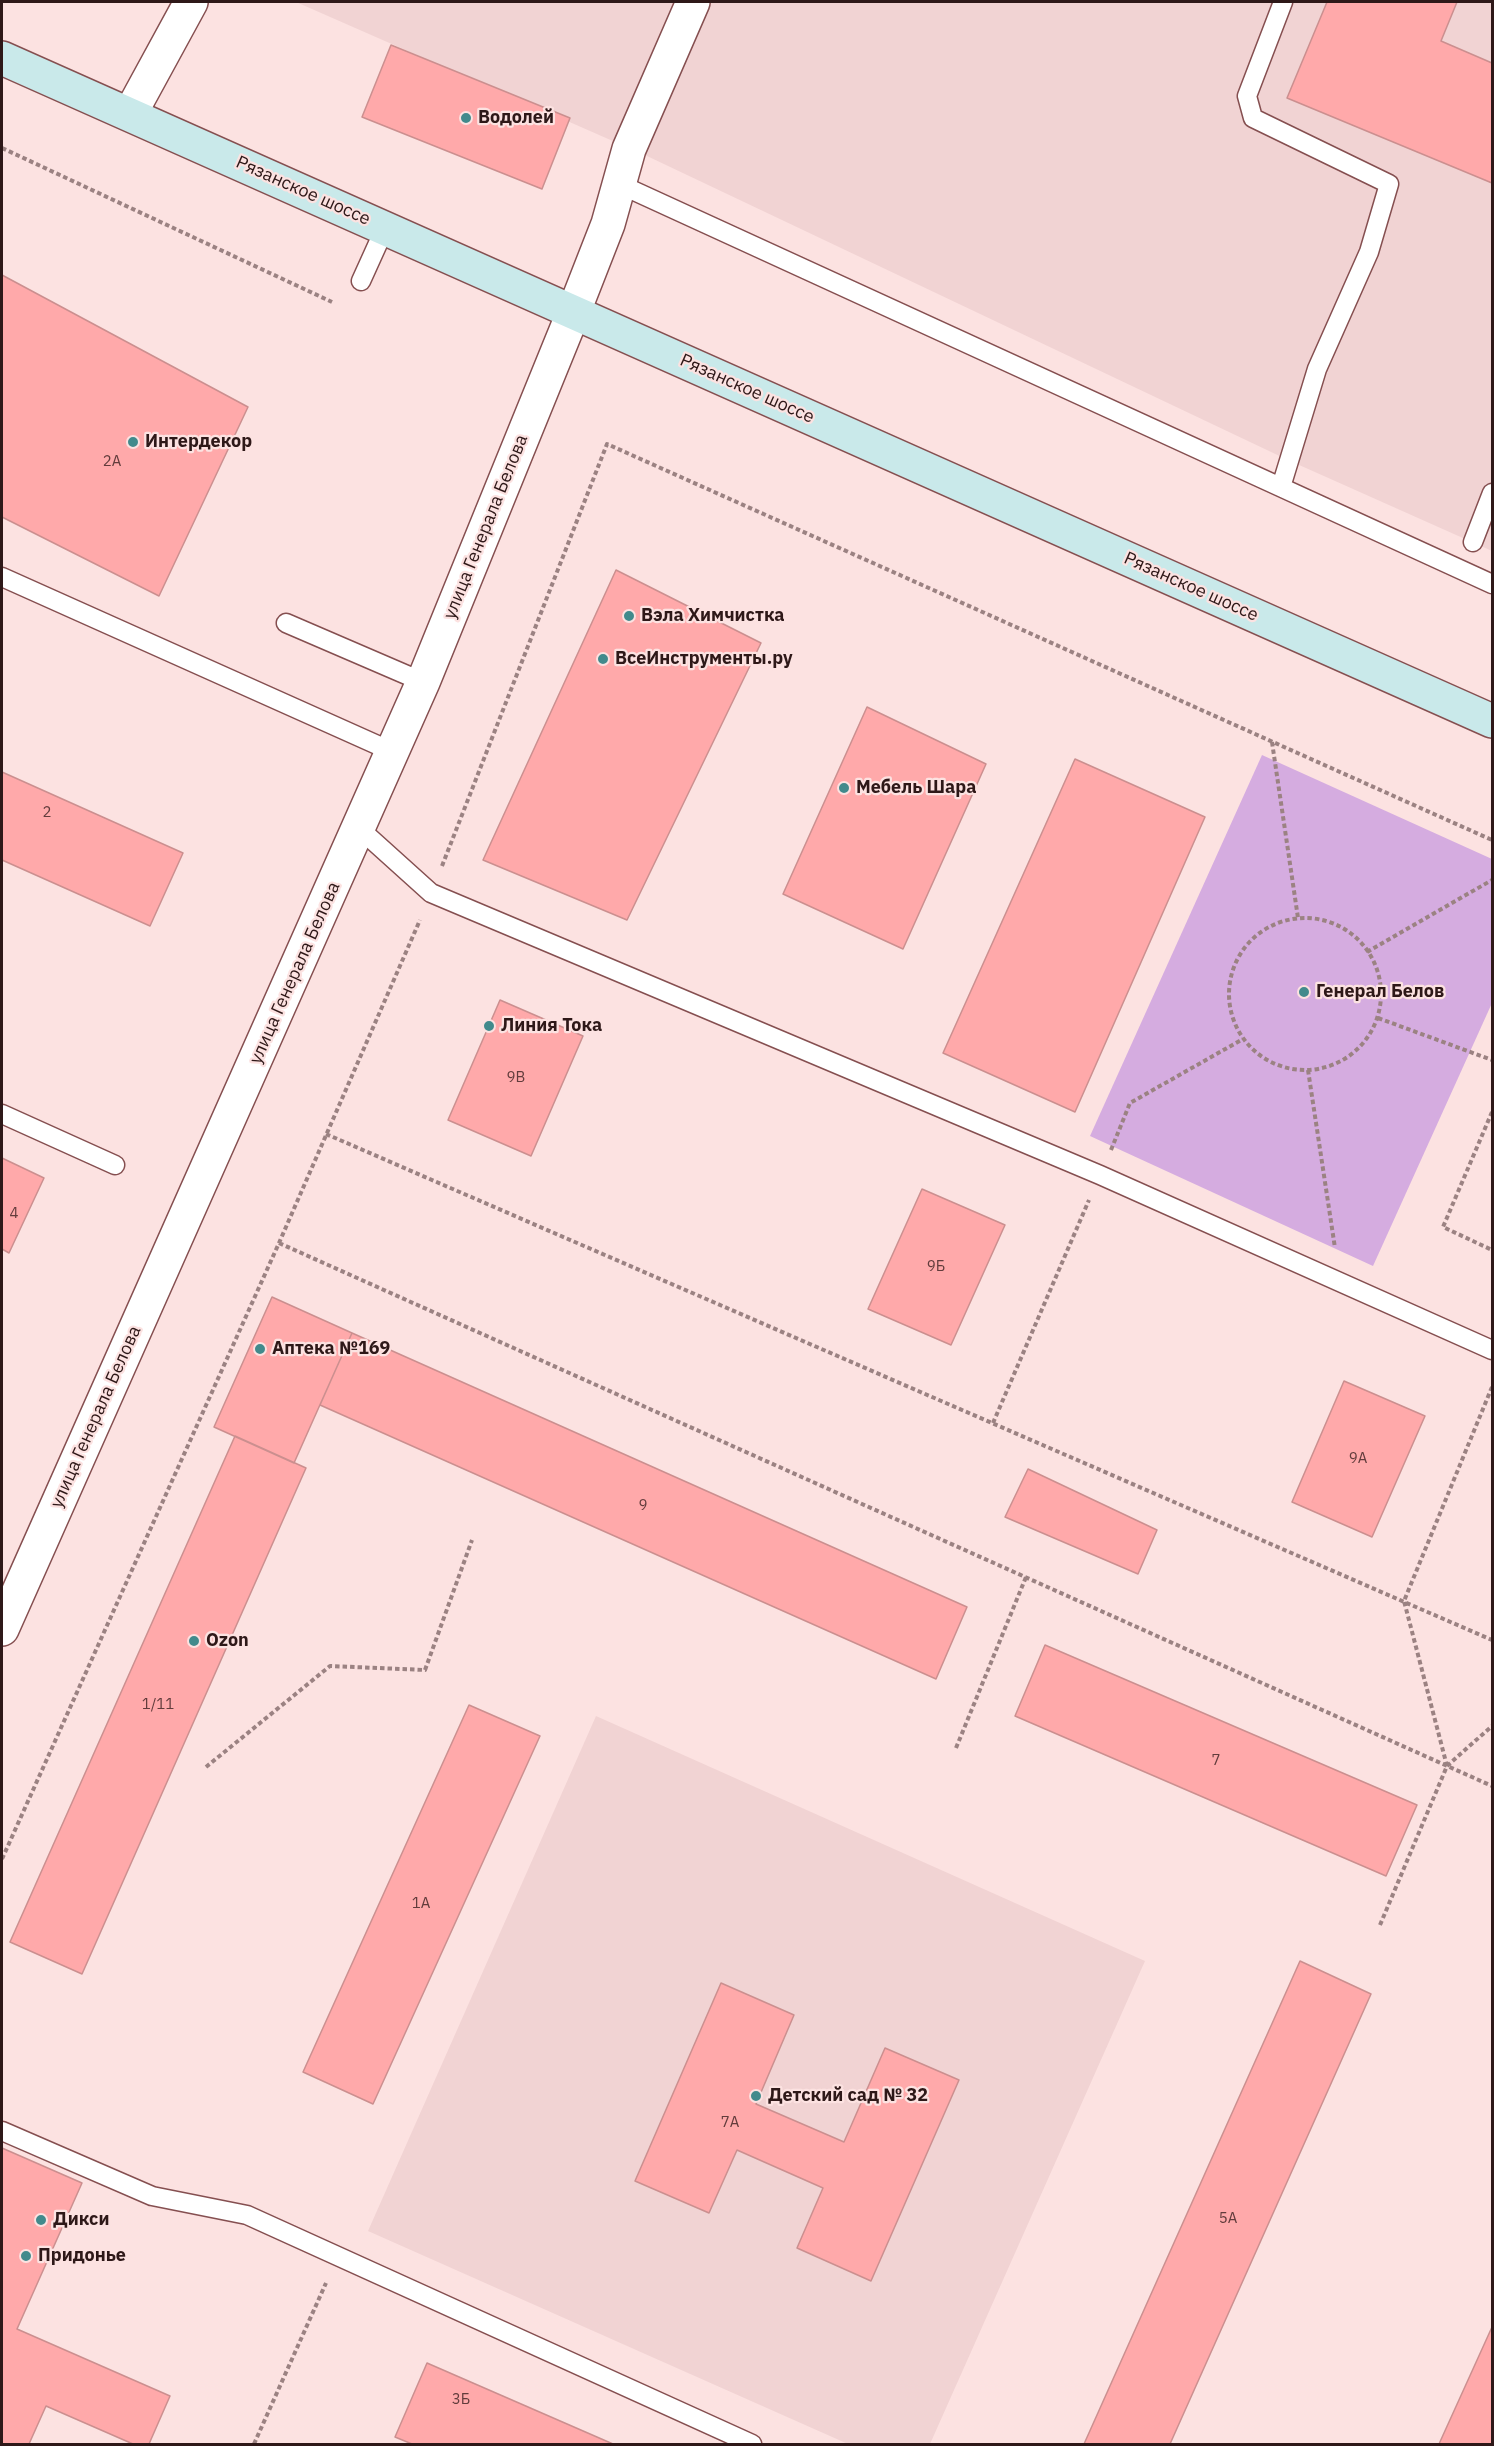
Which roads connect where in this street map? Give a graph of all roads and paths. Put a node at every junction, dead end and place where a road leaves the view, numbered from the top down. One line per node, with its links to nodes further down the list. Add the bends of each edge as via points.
1 (191, 2): 5 (street)
2 (693, 2): 7 (street, улица Генерала Белова, via 629,148)
3 (1283, 2): 12 (lane, via 1247,96 1253,118 1389,184 1369,252 1317,369)
4 (2, 58): 5 (main road, Рязанское шоссе)
5 (130, 114): 8 (main road, Рязанское шоссе)
6 (2, 148): 10 (path)
7 (619, 184): 11 (street, улица Генерала Белова); 12 (lane)
8 (385, 228): 9 (lane); 11 (main road, Рязанское шоссе)
9 (361, 281)
10 (332, 302)
11 (574, 311): 18 (street, улица Генерала Белова); 19 (main road, Рязанское шоссе)
12 (1281, 487): 16 (lane)
13 (1492, 494): 14 (lane)
14 (1473, 542)
15 (2, 577): 21 (lane)
16 (1492, 584)
17 (286, 623): 18 (lane)
18 (423, 682): 21 (street, улица Генерала Белова)
19 (1492, 721)
20 (1272, 742): 24 (path)
21 (393, 752): 22 (street, улица Генерала Белова)
22 (360, 829): 34 (lane, via 431,893); 44 (street, улица Генерала Белова)
23 (1492, 880): 25 (path)
24 (1298, 918): 25 (path, via 1327,921 1346,929); 27 (path, via 1268,927 1239,955 1228,993 1230,1014)
25 (1367, 952): 26 (path, via 1379,978)
26 (1378, 1018): 28 (path); 29 (path, via 1369,1036 1340,1063)
27 (1243, 1038): 29 (path, via 1258,1055 1275,1065); 34 (path, via 1130,1103)
28 (1492, 1060)
29 (1308, 1070): 37 (path)
30 (1492, 1112): 36 (path, via 1443,1227)
31 (2, 1114): 33 (lane)
32 (326, 1134): 40 (path)
33 (115, 1166)
34 (1100, 1175): 37 (lane); 40 (path)
35 (279, 1242): 42 (path)
36 (1492, 1250)
37 (1339, 1280): 38 (lane)
38 (1492, 1350)
39 (1492, 1387): 43 (path)
40 (993, 1423): 43 (path)
41 (472, 1540): 49 (path, via 425,1670 330,1666)
42 (1026, 1577): 47 (path); 48 (path)
43 (1404, 1601): 45 (path); 48 (path)
44 (2, 1629)
45 (1492, 1640)
46 (1492, 1726): 48 (path)
47 (956, 1748)
48 (1447, 1766): 50 (path); 51 (path)
49 (206, 1767)
50 (1492, 1786)
51 (1380, 1925)
52 (2, 2132): 53 (lane, via 152,2196 247,2215)
53 (338, 2256): 54 (path); 55 (lane)
54 (254, 2445)
55 (753, 2445)

